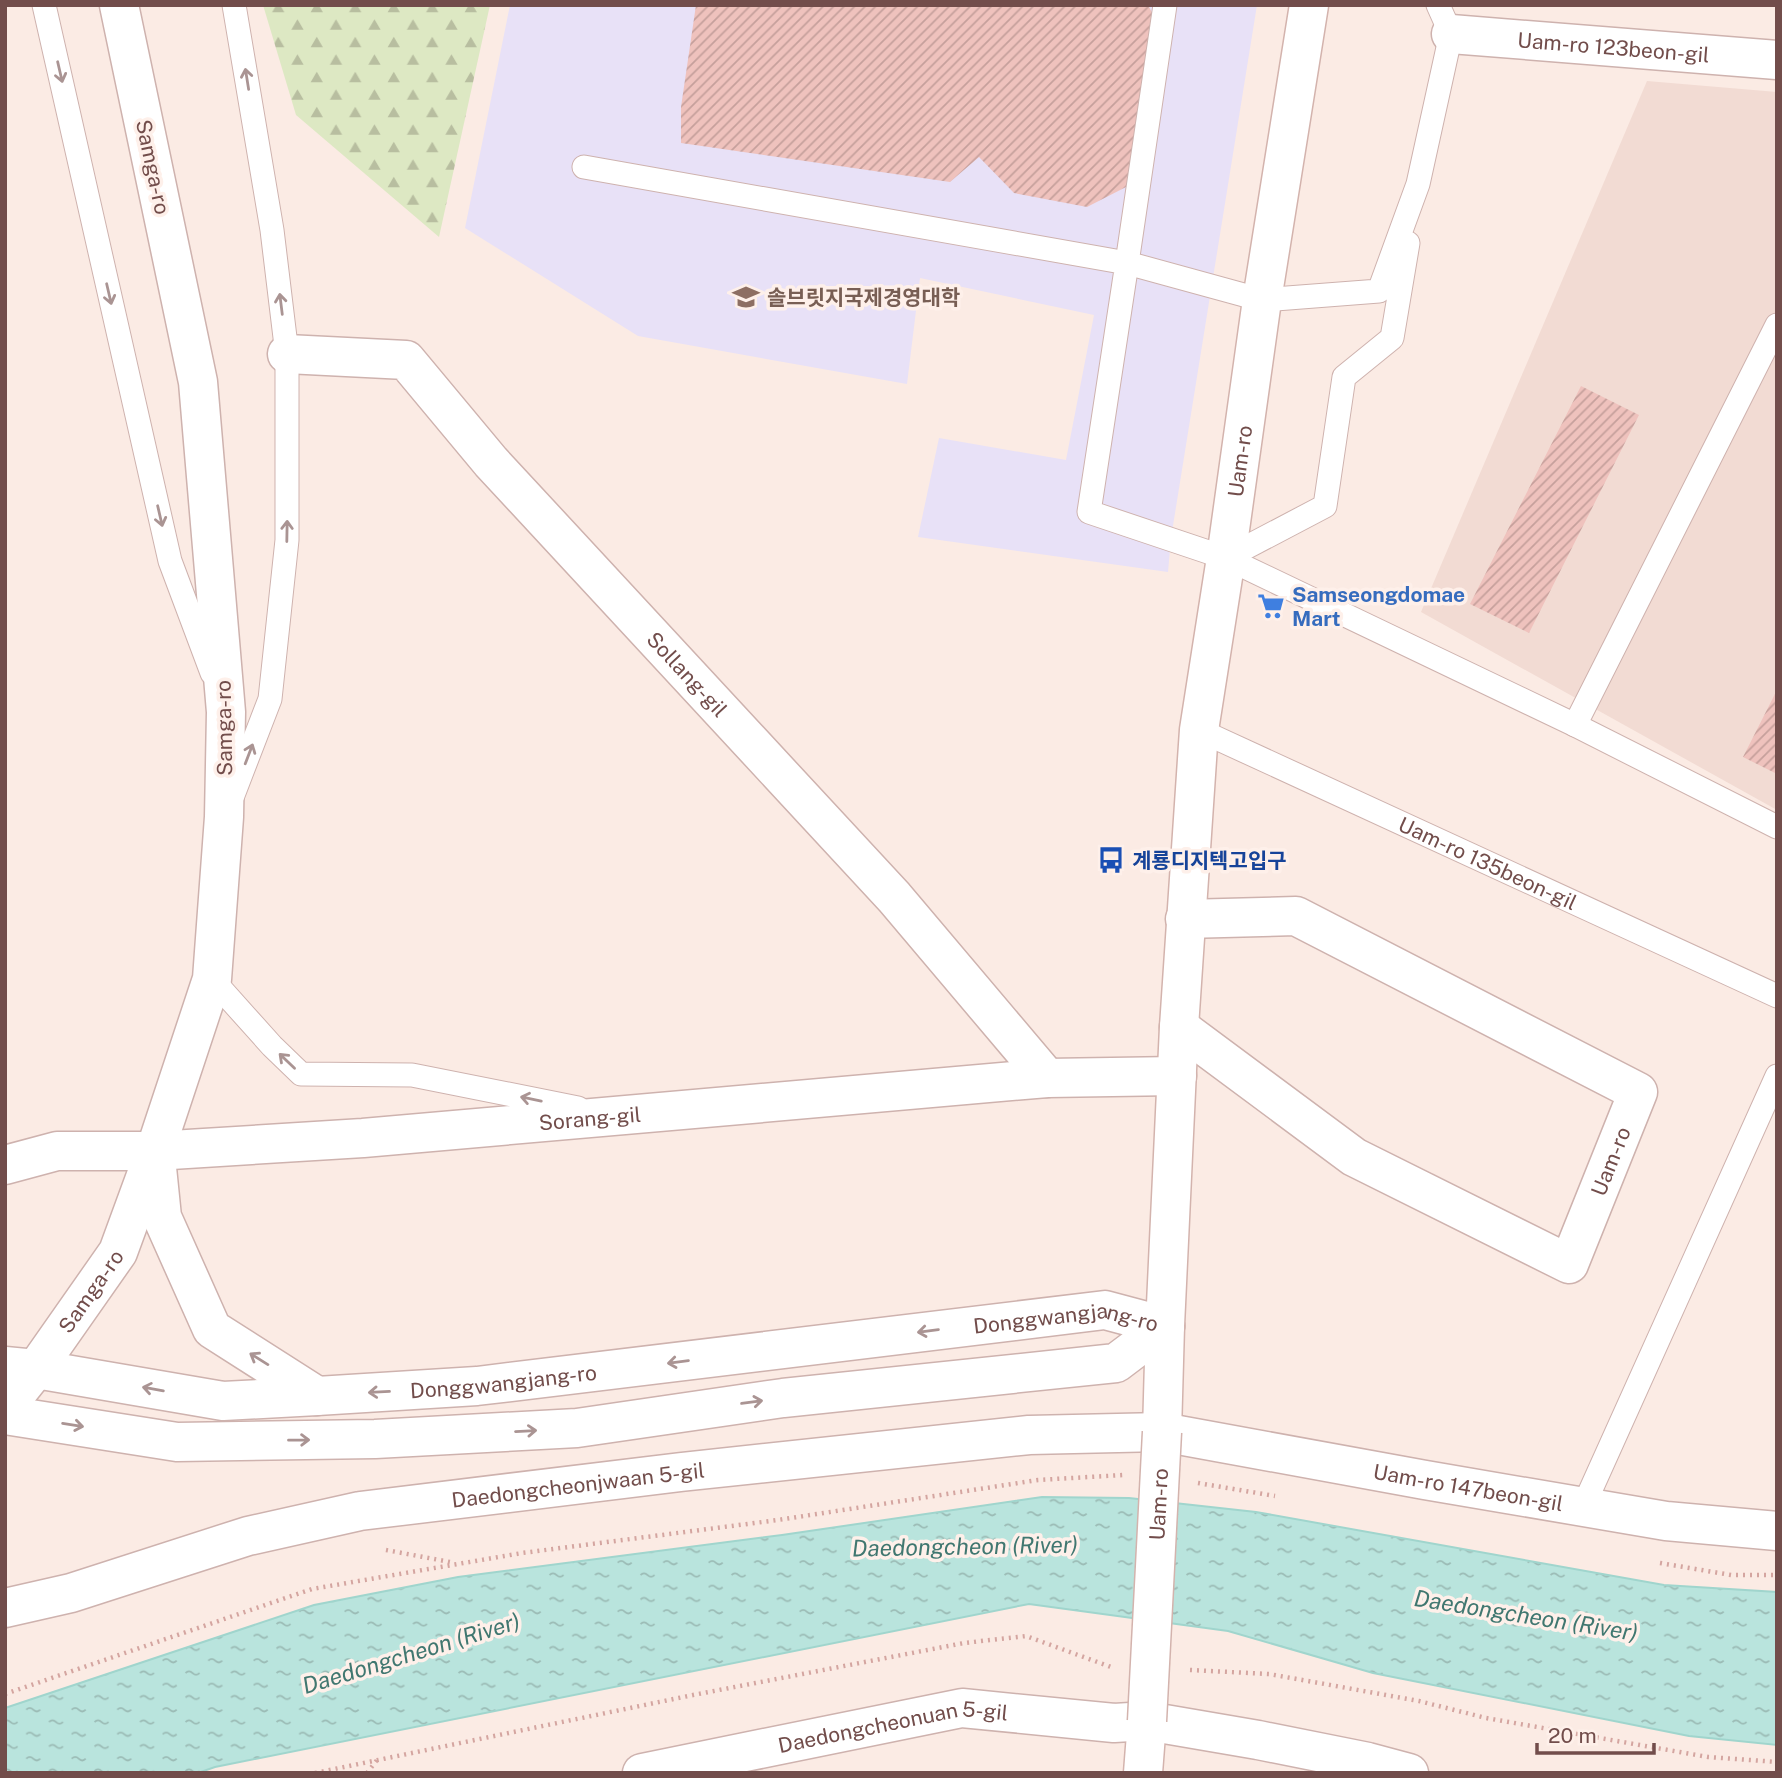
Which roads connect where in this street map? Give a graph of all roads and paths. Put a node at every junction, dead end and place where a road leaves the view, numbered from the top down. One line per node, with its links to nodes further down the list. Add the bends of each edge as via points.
1 (44, 5): 15 (lane, one-way to 15, via 170,561)
2 (119, 5): 15 (street, Samga-ro, via 198,383)
3 (234, 5): 13 (lane, one-way to 3, via 272,230)
4 (1165, 5): 10 (lane)
5 (1309, 5): 11 (street, Uam-ro)
6 (1445, 20): 7 (street, Uam-ro 123beon-gil); 9 (lane)
7 (1777, 60)
8 (584, 167): 10 (lane)
9 (1418, 184): 11 (lane, via 1379,291); 14 (lane, via 1392,338 1344,377 1325,506)
10 (1128, 263): 11 (lane); 14 (lane, via 1089,512)
11 (1262, 300): 14 (street, Uam-ro)
12 (1777, 325): 16 (lane)
13 (287, 354): 18 (lane, one-way to 13, via 270,699 287,541); 26 (street, Sollang-gil, via 406,360 491,462 894,897)
14 (1226, 558): 16 (lane); 17 (street, Uam-ro)
15 (226, 712): 18 (street, Samga-ro)
16 (1575, 725): 19 (lane)
17 (1199, 730): 20 (street, Uam-ro); 22 (lane, Uam-ro 135beon-gil)
18 (224, 817): 21 (street, Samga-ro)
19 (1777, 827)
20 (1185, 919): 23 (street, Uam-ro); 23 (street, Uam-ro, via 1296,916 1638,1092 1569,1264 1354,1157)
21 (212, 979): 27 (lane, one-way to 21, via 412,1074 301,1074); 28 (street, Samga-ro)
22 (1777, 996)
23 (1179, 1027): 24 (street, Uam-ro)
24 (1177, 1076): 26 (street, Sorang-gil); 30 (street, Uam-ro)
25 (1777, 1076): 39 (lane)
26 (1047, 1078): 27 (street, Sorang-gil)
27 (622, 1116): 28 (street, Sorang-gil)
28 (155, 1151): 29 (street, Sorang-gil, via 57,1151); 31 (street, Samga-ro, via 118,1252); 32 (street, one-way to 28, via 212,1329 162,1217)
29 (5, 1165)
30 (1165, 1326): 32 (street, Donggwangjang-ro, one-way to 32, via 1105,1310 477,1386); 34 (street, Donggwangjang-ro, one-way to 30, via 177,1442 374,1439 577,1428 783,1398 1116,1363); 35 (street, Uam-ro)
31 (21, 1368): 32 (street, Donggwangjang-ro, one-way to 31, via 223,1401); 33 (street, Samga-ro)
32 (317, 1396)
33 (5, 1408)
34 (5, 1415)
35 (1162, 1432): 39 (street, Uam-ro 147beon-gil); 43 (street, Daedongcheonjwaan 5-gil, via 1030,1435 360,1511 248,1536 71,1593); 45 (street, Uam-ro, bridge)
36 (1129, 1475): 44 (path, via 1038,1480 522,1553 312,1589)
37 (1194, 1482): 38 (path)
38 (1276, 1496)
39 (1583, 1507): 40 (street, Uam-ro 147beon-gil, via 1665,1521)
40 (1777, 1531)
41 (1653, 1562): 42 (path, via 1731,1575)
42 (1777, 1575)
43 (5, 1608)
44 (5, 1694)
45 (1147, 1721): 48 (street, Daedongcheonuan 5-gil, via 1114,1723 962,1708); 49 (street, Uam-ro); 50 (street, Daedongcheonuan 5-gil)
46 (377, 1760): 47 (path)
47 (367, 1773)
48 (642, 1773)
49 (1143, 1773)
50 (1409, 1773)

